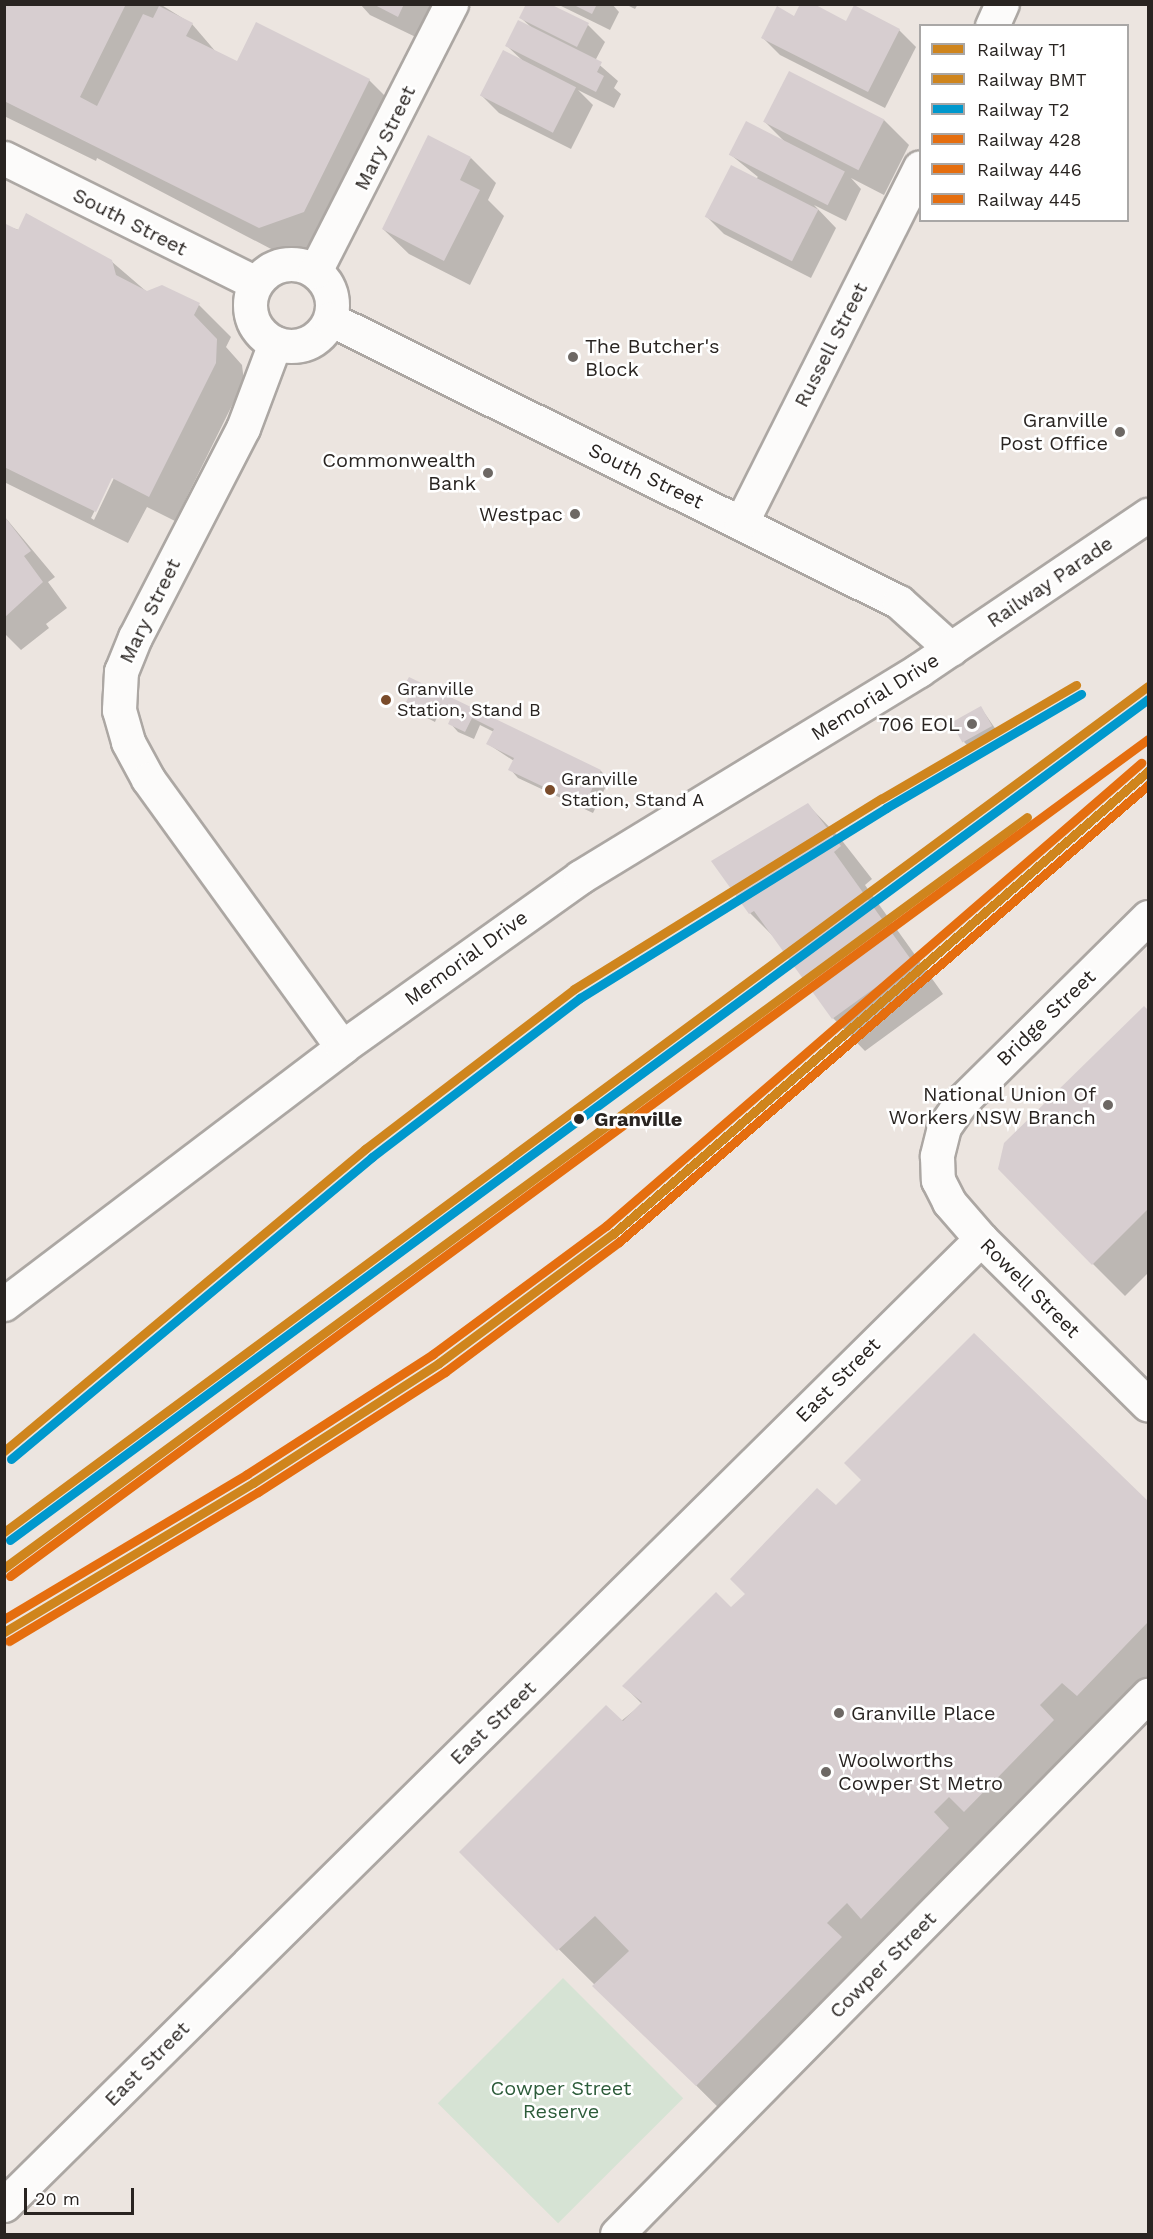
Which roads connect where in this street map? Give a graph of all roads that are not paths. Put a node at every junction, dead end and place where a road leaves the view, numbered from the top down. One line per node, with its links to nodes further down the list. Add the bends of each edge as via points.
1 (452, 4): 6 (street, Mary Street)
2 (1002, 4): 3 (street)
3 (993, 24)
4 (4, 158): 7 (street, South Street)
5 (919, 171): 11 (street, Russell Street)
6 (315, 271): 7 (street, via 290,263 265,272); 8 (street, via 331,293)
7 (256, 283): 9 (street, via 251,295 253,320 266,338)
8 (330, 319): 9 (street, via 317,337 307,343); 11 (street, South Street)
9 (275, 343): 14 (street, Mary Street, via 243,428 135,637 121,671 119,710 129,742 148,779)
10 (1149, 515): 12 (street, Railway Parade)
11 (741, 523): 12 (street, South Street, via 900,602)
12 (951, 649): 14 (street, Memorial Drive, via 580,877)
13 (1149, 917): 15 (street, Bridge Street, via 962,1101 944,1127)
14 (342, 1047): 17 (street, Memorial Drive)
15 (937, 1156): 16 (street, Rowell Street, via 938,1180 949,1202)
16 (981, 1239): 18 (street, Rowell Street); 20 (street, East Street)
17 (4, 1304)
18 (1149, 1405)
19 (1149, 1695): 21 (street, Cowper Street)
20 (4, 2205)
21 (617, 2235)

